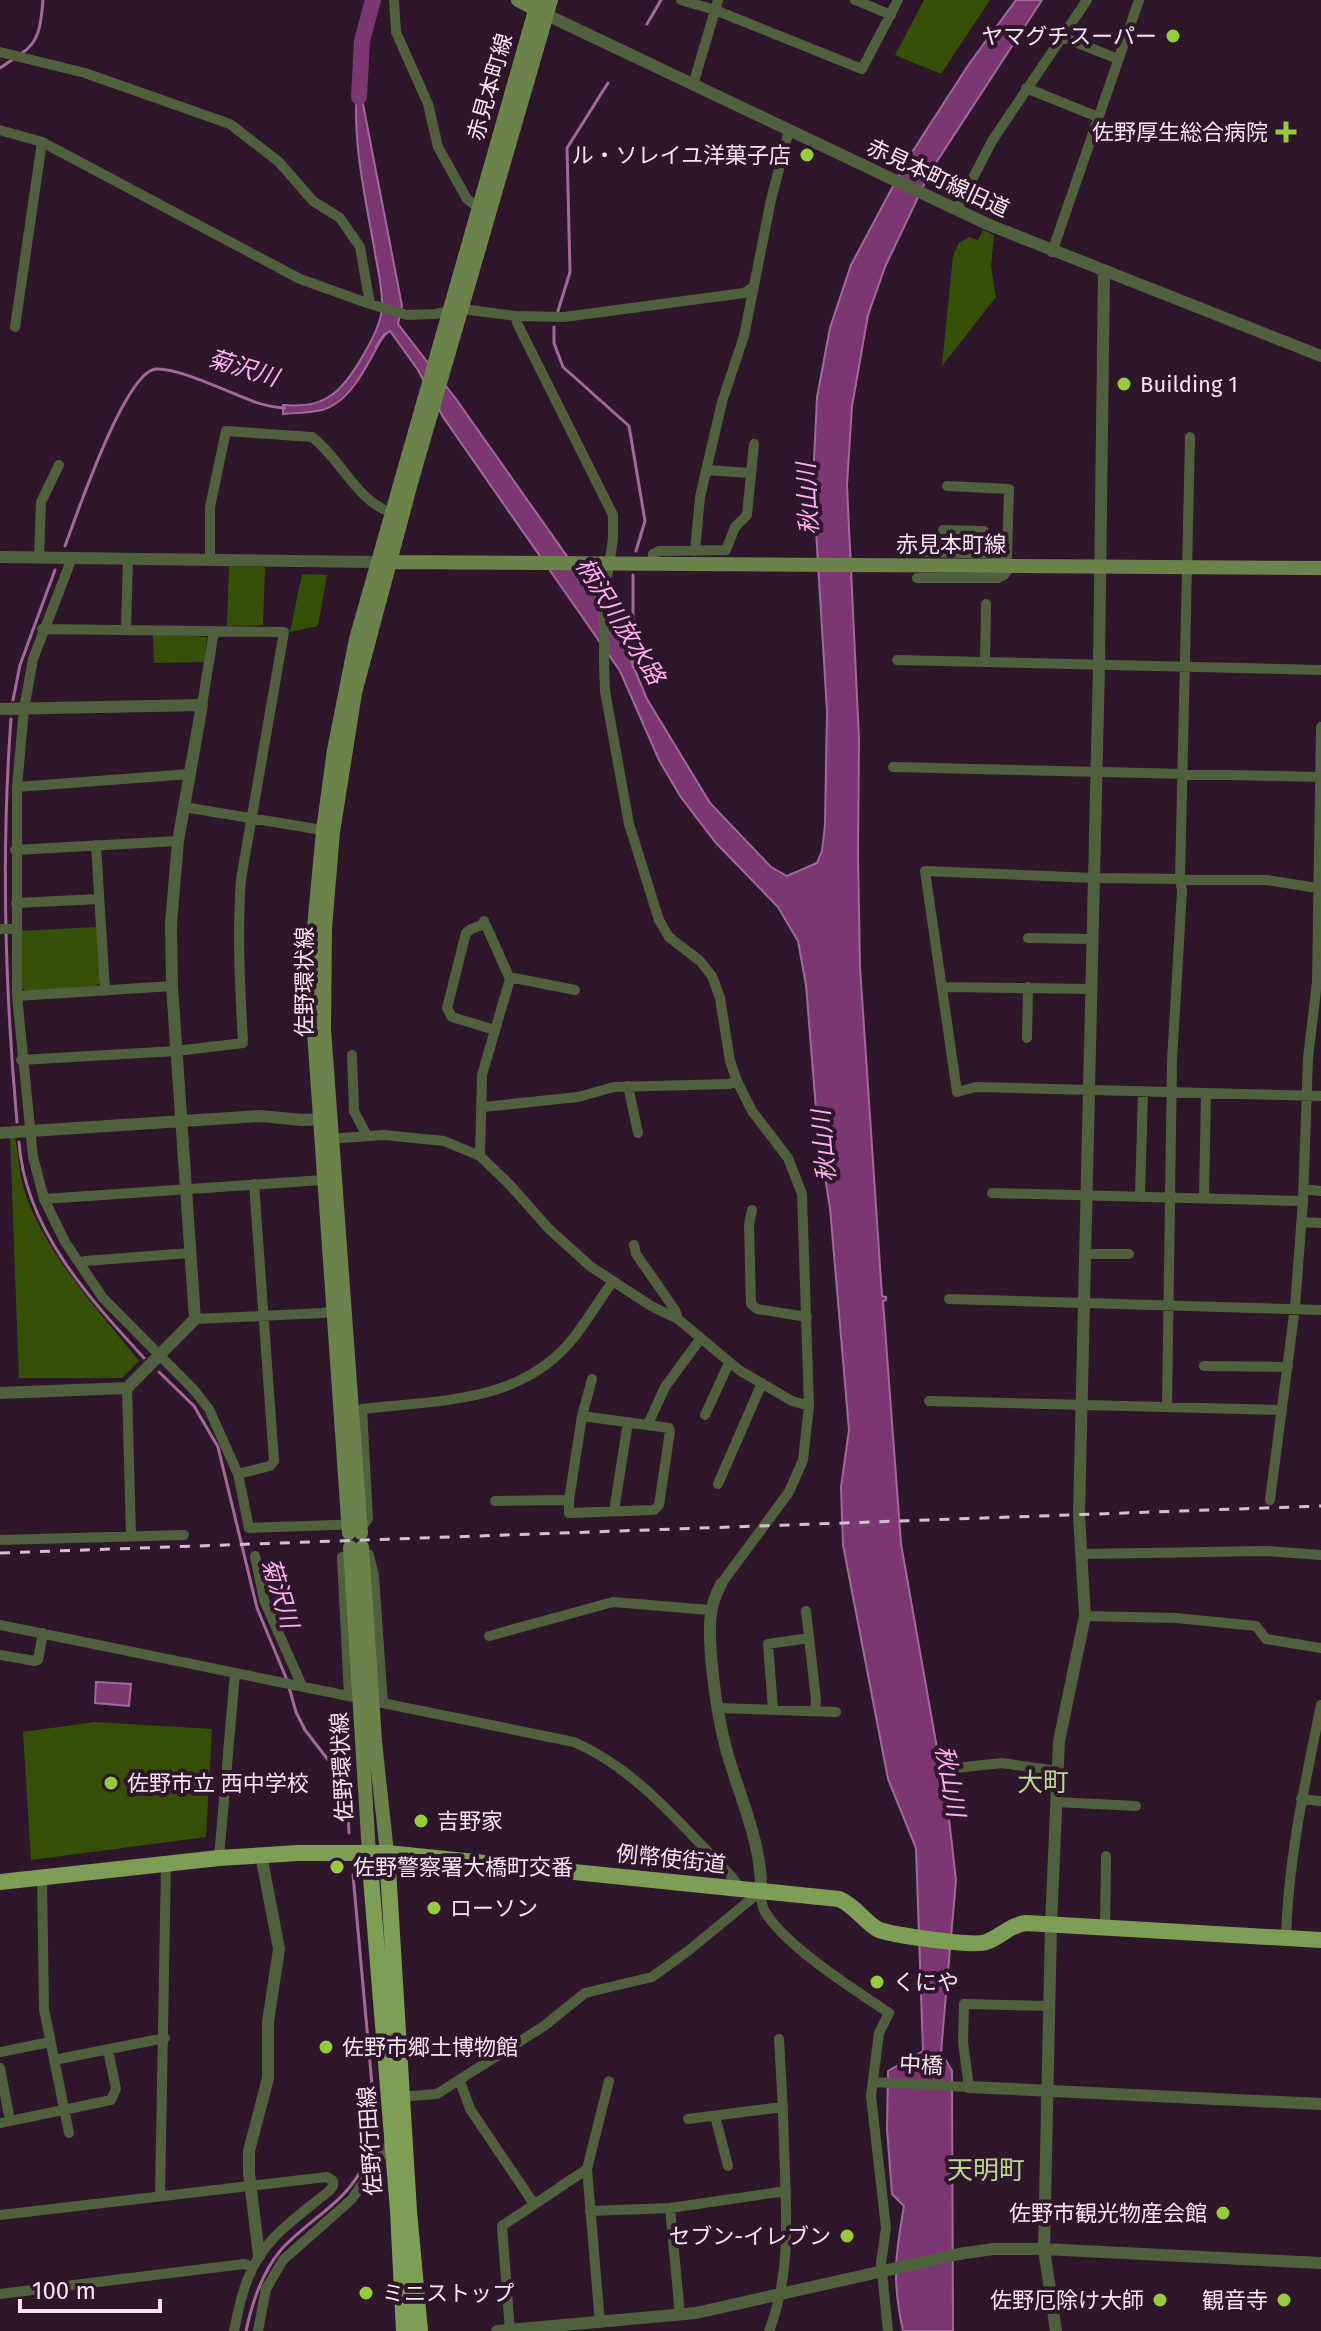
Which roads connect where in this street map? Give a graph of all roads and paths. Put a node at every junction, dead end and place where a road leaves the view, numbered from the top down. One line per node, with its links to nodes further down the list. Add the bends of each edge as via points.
1 (394, 0): 20 (street, via 396,32 428,104 438,147 467,199)
2 (518, 0): 9 (main road)
3 (681, 0): 8 (street)
4 (855, 0): 10 (street)
5 (898, 0): 10 (street)
6 (1087, 0): 11 (street)
7 (1139, 0): 13 (street)
8 (717, 5): 10 (street, via 862,69); 14 (street)
9 (543, 6): 14 (street, 赤見本町線旧道); 20 (main road, 赤見本町線); 26 (main road, 赤見本町線)
10 (891, 15)
11 (1060, 36): 13 (street); 15 (street)
12 (0, 52): 25 (street, via 85,73 230,124 279,162 313,201 340,218 360,247)
13 (1118, 59): 16 (street)
14 (693, 85): 18 (street, 赤見本町線旧道)
15 (1026, 88): 16 (street); 21 (street)
16 (1098, 117): 22 (street)
17 (0, 130): 19 (street)
18 (789, 130): 21 (street, 赤見本町線旧道); 24 (street)
19 (42, 142): 25 (street, via 300,279); 28 (street)
20 (479, 208): 26 (main road, 赤見本町線)
21 (957, 209): 22 (street, 赤見本町線旧道)
22 (1052, 252): 23 (street, 赤見本町線旧道)
23 (1104, 272): 29 (street, 赤見本町線旧道); 51 (street)
24 (752, 288): 27 (street, via 625,310); 34 (street, via 744,336)
25 (375, 306): 26 (street, via 401,313)
26 (456, 310): 27 (street); 30 (main road, 赤見本町線)
27 (516, 316): 49 (street, via 613,515)
28 (15, 327)
29 (1321, 356)
30 (429, 403): 37 (main road); 48 (main road)
31 (1190, 437): 52 (street)
32 (754, 444): 35 (street)
33 (59, 465): 43 (street, via 41,502)
34 (706, 470): 35 (street); 38 (street)
35 (749, 473): 38 (street, via 747,515 735,527 726,550)
36 (947, 486): 47 (street, via 1009,489)
37 (390, 512): 46 (street, via 372,504 312,437 226,431 210,507); 48 (main road)
38 (695, 551): 50 (street, via 657,552)
39 (920, 552): 40 (street)
40 (943, 553): 41 (street); 41 (street, via 943,530 984,531)
41 (984, 553): 47 (street, via 1003,554)
42 (0, 557): 43 (street)
43 (39, 558): 44 (street)
44 (72, 558): 45 (street); 55 (street)
45 (128, 559): 46 (street); 56 (street)
46 (210, 560): 48 (street)
47 (1009, 561): 50 (main road, 赤見本町線, via 913,572); 51 (main road, 赤見本町線)
48 (383, 562): 49 (main road, 赤見本町線); 75 (main road, 佐野環状線)
49 (607, 564): 50 (main road, 赤見本町線); 101 (street, via 605,691 628,821 659,920 669,937 712,976)
50 (652, 564)
51 (1100, 565): 52 (main road, 赤見本町線); 60 (street)
52 (1187, 566): 53 (main road, 赤見本町線); 61 (street)
53 (1321, 568)
54 (986, 604): 59 (street)
55 (42, 629): 56 (street); 65 (street)
56 (126, 630): 57 (street)
57 (214, 631): 63 (street); 74 (street, via 284,632)
58 (897, 660): 59 (street)
59 (985, 662): 60 (street)
60 (1099, 665): 61 (street); 68 (street)
61 (1185, 667): 62 (street); 69 (street)
62 (1321, 670)
63 (202, 705): 65 (street); 70 (street)
64 (0, 709): 65 (street)
65 (24, 709): 72 (street)
66 (1321, 727): 71 (street)
67 (893, 767): 68 (street)
68 (1096, 771): 69 (street); 80 (street)
69 (1182, 773): 71 (street); 81 (street)
70 (190, 774): 72 (street); 73 (street)
71 (1319, 777): 79 (street)
72 (17, 787): 78 (street)
73 (184, 807): 74 (street); 76 (street)
74 (250, 819): 75 (street); 98 (street, via 238,915 243,1043)
75 (328, 831): 110 (main road, 佐野環状線)
76 (178, 841): 77 (street); 89 (street)
77 (96, 845): 78 (street); 83 (street)
78 (15, 850): 84 (street)
79 (1319, 870): 82 (street)
80 (1094, 878): 81 (street); 87 (street); 90 (street, via 925,871)
81 (1180, 879): 82 (street, via 1267,880); 105 (street)
82 (1317, 888): 107 (street, via 1317,982)
83 (99, 899): 84 (street); 94 (street)
84 (16, 903): 85 (street)
85 (9, 929): 95 (street)
86 (1028, 938): 87 (street)
87 (1092, 939): 92 (street)
88 (509, 977): 93 (street); 96 (street); 96 (street, via 485,922 466,933 447,1008 452,1017)
89 (172, 986): 94 (street); 98 (street)
90 (942, 987): 91 (street); 103 (street, via 957,1092 976,1087)
91 (1028, 987): 92 (street); 97 (street)
92 (1091, 989): 103 (street)
93 (575, 990)
94 (105, 991): 95 (street)
95 (17, 996): 100 (street)
96 (495, 1030): 109 (street, via 482,1075)
97 (1027, 1038)
98 (176, 1051): 100 (street); 111 (street)
99 (352, 1055): 115 (street, via 354,1111)
100 (21, 1060): 112 (street)
101 (737, 1081): 102 (street); 145 (street, via 800,1185)
102 (628, 1086): 109 (street); 114 (street)
103 (1088, 1089): 104 (street); 123 (street)
104 (1143, 1091): 105 (street); 125 (street)
105 (1173, 1092): 106 (street); 126 (street)
106 (1206, 1093): 107 (street); 127 (street)
107 (1308, 1096): 108 (street); 124 (street)
108 (1321, 1096)
109 (483, 1107): 117 (street)
110 (325, 1119): 111 (street); 116 (main road, 佐野環状線)
111 (181, 1120): 112 (street); 120 (street)
112 (29, 1131): 113 (street); 128 (street)
113 (0, 1133)
114 (638, 1133)
115 (367, 1136): 116 (street); 117 (street, via 444,1141)
116 (326, 1139): 118 (main road, 佐野環状線); 142 (main road, 佐野環状線)
117 (480, 1156): 137 (street, via 567,1246)
118 (323, 1180): 119 (street); 142 (main road, 佐野環状線)
119 (254, 1184): 120 (street); 144 (street)
120 (186, 1189): 128 (street); 133 (street)
121 (1321, 1191): 124 (street)
122 (992, 1193): 123 (street)
123 (1085, 1195): 125 (street); 134 (street)
124 (1303, 1195): 127 (street); 130 (street)
125 (1140, 1197): 126 (street)
126 (1172, 1197): 127 (street); 140 (street)
127 (1204, 1198)
128 (44, 1199): 136 (street)
129 (752, 1210): 145 (street, via 751,1304)
130 (1301, 1222): 131 (street); 141 (street)
131 (1321, 1223)
132 (634, 1245): 147 (street)
133 (190, 1253): 136 (street); 146 (street)
134 (1084, 1254): 135 (street); 139 (street)
135 (1129, 1254)
136 (80, 1264): 149 (street, via 103,1298)
137 (613, 1281): 147 (street); 175 (street, via 574,1338 513,1386 485,1395 362,1409 368,1519)
138 (949, 1299): 139 (street)
139 (1084, 1302): 140 (street); 158 (street)
140 (1169, 1305): 141 (street); 160 (street)
141 (1295, 1307): 143 (street); 152 (street)
142 (339, 1308): 144 (street); 175 (main road, 佐野環状線)
143 (1321, 1310)
144 (264, 1316): 146 (street); 166 (street, via 274,1461)
145 (807, 1317): 159 (street)
146 (195, 1319): 149 (street)
147 (678, 1319): 148 (street)
148 (701, 1338): 150 (street); 165 (street, via 665,1387)
149 (160, 1356): 155 (street); 166 (street, via 209,1409)
150 (729, 1363): 154 (street); 162 (street)
151 (1204, 1366): 152 (street)
152 (1288, 1367): 161 (street)
153 (592, 1379): 163 (street)
154 (762, 1383): 159 (street); 167 (street)
155 (127, 1388): 156 (street); 173 (street)
156 (0, 1393)
157 (929, 1401): 158 (street)
158 (1083, 1404): 160 (street); 176 (street)
159 (809, 1406): 179 (street, via 803,1460 789,1492)
160 (1167, 1407): 161 (street)
161 (1282, 1410): 169 (street)
162 (705, 1415)
163 (582, 1416): 164 (street); 168 (street)
164 (628, 1422): 165 (street); 171 (street)
165 (648, 1424): 171 (street, via 670,1431 659,1505 654,1510)
166 (238, 1474): 175 (street, via 249,1528)
167 (718, 1484)
168 (569, 1500): 170 (street); 171 (street, via 569,1513)
169 (1270, 1500)
170 (495, 1501)
171 (614, 1511)
172 (184, 1535): 173 (street)
173 (131, 1536): 174 (street)
174 (0, 1540)
175 (355, 1540): 191 (street); 191 (main road, 佐野環状線); 191 (street, via 374,1576)
176 (1081, 1554): 177 (street); 182 (street)
177 (1321, 1555)
178 (255, 1556): 190 (street, via 264,1600)
179 (721, 1584): 180 (street)
180 (710, 1610): 185 (street, via 613,1602); 193 (street)
181 (806, 1611): 186 (street)
182 (1085, 1616): 187 (street, via 1256,1626 1266,1639); 198 (street)
183 (0, 1625): 184 (street)
184 (43, 1633): 188 (street, via 38,1660); 189 (street)
185 (489, 1636)
186 (809, 1638): 194 (street, via 768,1644); 195 (street)
187 (1321, 1648)
188 (0, 1655)
189 (235, 1673): 190 (street); 207 (street)
190 (300, 1685): 191 (street)
191 (366, 1700): 203 (main road, 佐野環状線); 204 (main road, 佐野環状線); 211 (street, via 574,1742 600,1753 663,1806)
192 (1321, 1705): 199 (street)
193 (718, 1708): 194 (street); 212 (street, via 750,1821)
194 (773, 1709): 195 (street)
195 (815, 1711): 196 (street)
196 (836, 1712)
197 (956, 1768): 198 (street, via 1002,1763)
198 (1057, 1771): 201 (street)
199 (1301, 1799): 200 (street); 215 (street)
200 (1321, 1801)
201 (1056, 1802): 202 (street); 213 (street)
202 (1136, 1806)
203 (369, 1853): 204 (main road, 例幣使街道); 205 (main road, 例幣使街道); 230 (main road, 佐野行田線)
204 (387, 1853): 211 (main road, 例幣使街道); 230 (main road, 佐野行田線)
205 (261, 1855): 207 (main road, 例幣使街道); 241 (street, via 279,1956 268,2022 268,2078 249,2151)
206 (1106, 1856): 214 (street)
207 (219, 1858): 208 (main road, 例幣使街道)
208 (166, 1862): 209 (main road, 例幣使街道); 218 (street)
209 (42, 1877): 210 (main road, 例幣使街道); 220 (street, via 44,2009)
210 (0, 1882)
211 (740, 1888): 212 (main road, 例幣使街道)
212 (761, 1891): 213 (main road, 例幣使街道, via 839,1899 870,1925 968,1943 986,1942 1018,1924); 225 (street, via 660,1973 585,1993); 227 (street, via 765,1912 798,1947 889,2013 879,2033)
213 (1051, 1925): 214 (main road, 例幣使街道); 217 (street)
214 (1105, 1929): 215 (main road, 例幣使街道)
215 (1286, 1938): 216 (main road, 例幣使街道)
216 (1321, 1940)
217 (1049, 2006): 228 (street, via 964,2004); 229 (street)
218 (165, 2038): 221 (street); 243 (street)
219 (779, 2039): 232 (street)
220 (50, 2042): 222 (street); 223 (street)
221 (108, 2050): 223 (street); 233 (street, via 114,2098)
222 (0, 2052)
223 (54, 2060): 233 (street)
224 (0, 2068): 236 (street)
225 (460, 2081): 230 (street, via 437,2094); 244 (street, via 470,2109)
226 (609, 2081): 240 (street)
227 (876, 2082): 228 (street, 中橋); 251 (street, via 871,2096 886,2228)
228 (965, 2087): 229 (street)
229 (1047, 2091): 231 (street); 248 (street)
230 (395, 2098): 238 (main road, 佐野行田線); 260 (main road, 佐野行田線)
231 (1321, 2104)
232 (783, 2107): 234 (street); 242 (street)
233 (64, 2110): 236 (street); 237 (street)
234 (715, 2116): 235 (street); 239 (street)
235 (688, 2119)
236 (5, 2122)
237 (69, 2133)
238 (392, 2140): 258 (street, via 352,2199 283,2260 266,2289); 259 (main road, 佐野行田線)
239 (728, 2166)
240 (587, 2169): 244 (street); 246 (street)
241 (250, 2186): 243 (street); 249 (street); 249 (street, via 327,2177 333,2181)
242 (786, 2191): 245 (street); 253 (street)
243 (160, 2196): 247 (street)
244 (534, 2204): 256 (street, via 502,2226)
245 (670, 2208): 246 (street); 254 (street)
246 (590, 2211): 255 (street)
247 (0, 2215)
248 (1044, 2249): 250 (street); 251 (street, via 993,2249); 264 (street)
249 (256, 2262): 252 (street); 257 (street)
250 (1321, 2263)
251 (884, 2270): 253 (street); 263 (street)
252 (0, 2294)
253 (781, 2295): 254 (street); 262 (street)
254 (680, 2315): 255 (street)
255 (600, 2327): 256 (street)
256 (510, 2330): 261 (street)
257 (234, 2331)
258 (258, 2331)
259 (404, 2331)
260 (420, 2331)
261 (497, 2331)
262 (769, 2331)
263 (888, 2331)
264 (1056, 2331)

